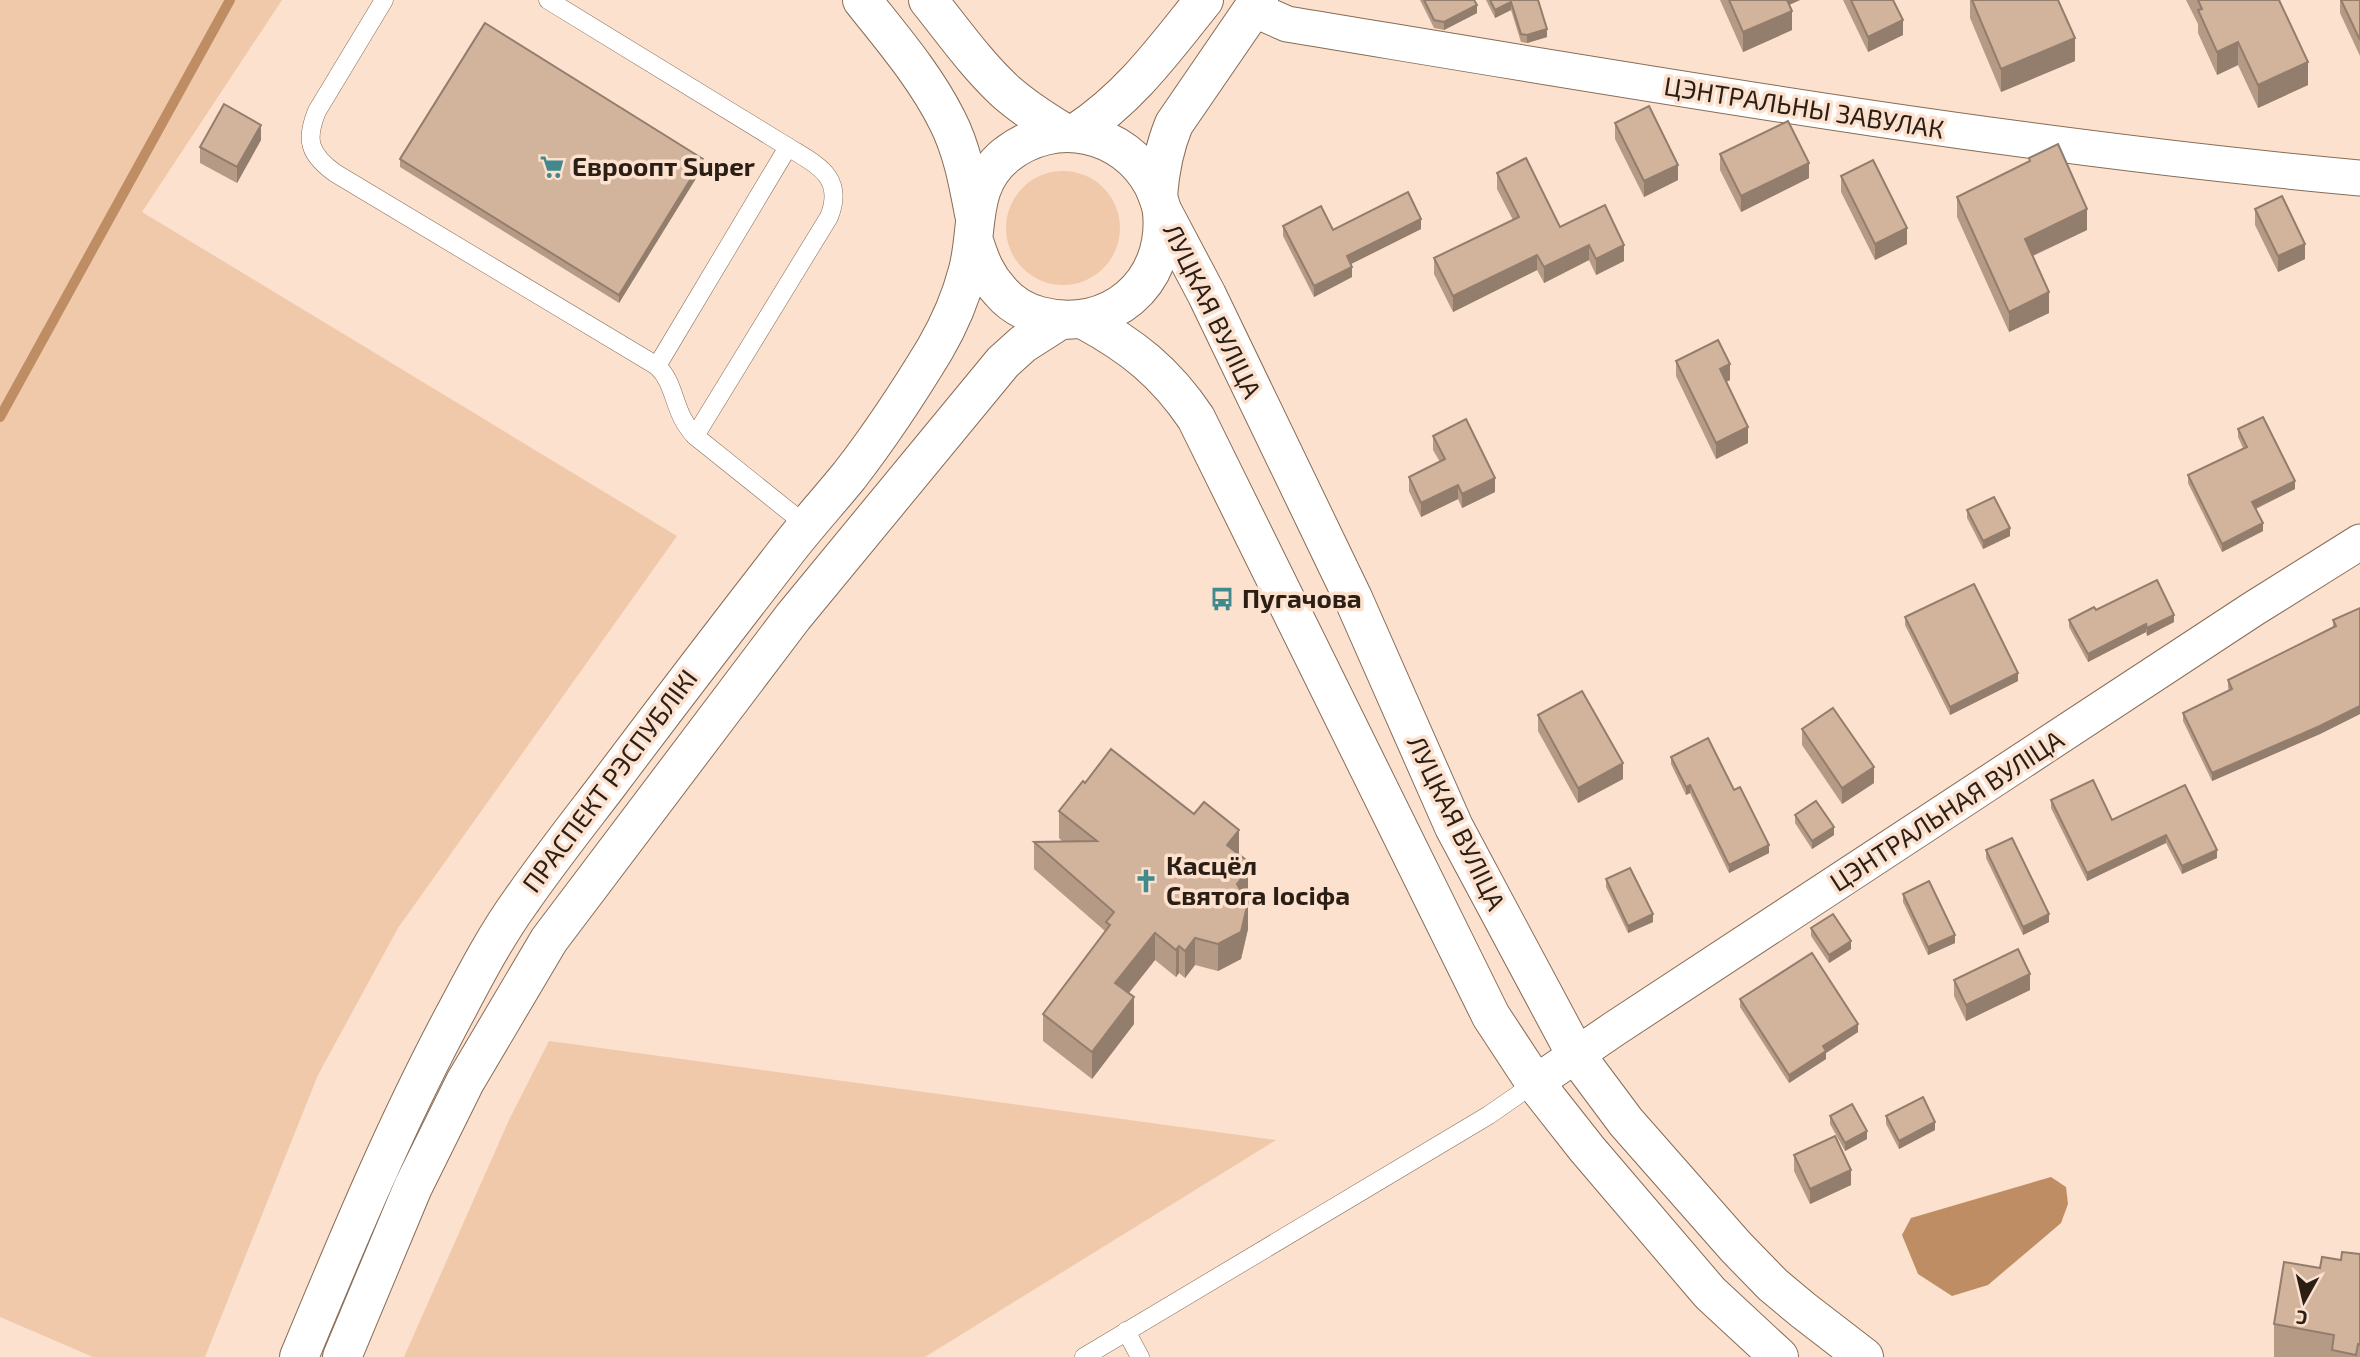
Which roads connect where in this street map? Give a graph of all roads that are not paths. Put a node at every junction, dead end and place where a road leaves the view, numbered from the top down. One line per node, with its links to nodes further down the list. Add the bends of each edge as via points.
1 (384, 0): 13 (lane, via 317,111 311,126 314,155 335,173)
2 (548, 0): 8 (lane)
3 (862, 0): 11 (main road, via 947,120 959,149)
4 (928, 0): 7 (main road, via 1007,92 1035,115)
5 (1204, 0): 7 (main road, via 1128,92 1111,108)
6 (1256, 4): 9 (street, ЦЭНТРАЛЬНЫ ЗАВУЛАК, via 1287,24 1760,103 1927,128); 10 (main road, ПРАСПЕКТ РЭСПУБЛІКІ, via 1174,124 1161,167)
7 (1070, 132): 10 (main road, via 1103,138 1127,152 1146,172); 11 (main road, ПРАСПЕКТ РЭСПУБЛІКІ, via 1031,140 1004,157 984,183)
8 (788, 147): 13 (lane); 14 (lane, via 826,173 832,183 833,207)
9 (2360, 178)
10 (1160, 203): 12 (main road, ПРАСПЕКТ РЭСПУБЛІКІ, via 1162,240 1154,268 1136,293 1112,311); 17 (main road, ЛУЦКАЯ ВУЛІЦА, via 1353,598 1454,827)
11 (974, 227): 12 (main road, via 984,270 1003,295 1028,312); 15 (main road, ПРАСПЕКТ РЭСПУБЛІКІ, via 959,297 936,348 876,440)
12 (1071, 321): 18 (main road, ЛУЦКАЯ ВУЛІЦА, via 1127,344 1168,381 1196,418 1491,1016); 21 (main road, ПРАСПЕКТ РЭСПУБЛІКІ, via 1023,344 1003,362 793,617 549,940 465,1082 412,1187)
13 (657, 366): 14 (lane, via 668,380 681,419)
14 (695, 436): 15 (lane)
15 (806, 525): 20 (main road, ПРАСПЕКТ РЭСПУБЛІКІ, via 510,916 432,1056)
16 (2360, 542): 17 (street, ЦЭНТРАЛЬНАЯ ВУЛІЦА)
17 (1576, 1055): 18 (street, ЦЭНТРАЛЬНАЯ ВУЛІЦА); 25 (main road, ЛУЦКАЯ ВУЛІЦА, via 1626,1122 1736,1247 1783,1293)
18 (1535, 1083): 19 (lane); 24 (main road, ЛУЦКАЯ ВУЛІЦА, via 1710,1293)
19 (1126, 1331): 22 (lane); 23 (lane)
20 (299, 1357)
21 (342, 1357)
22 (1084, 1357)
23 (1140, 1357)
24 (1779, 1357)
25 (1864, 1357)

